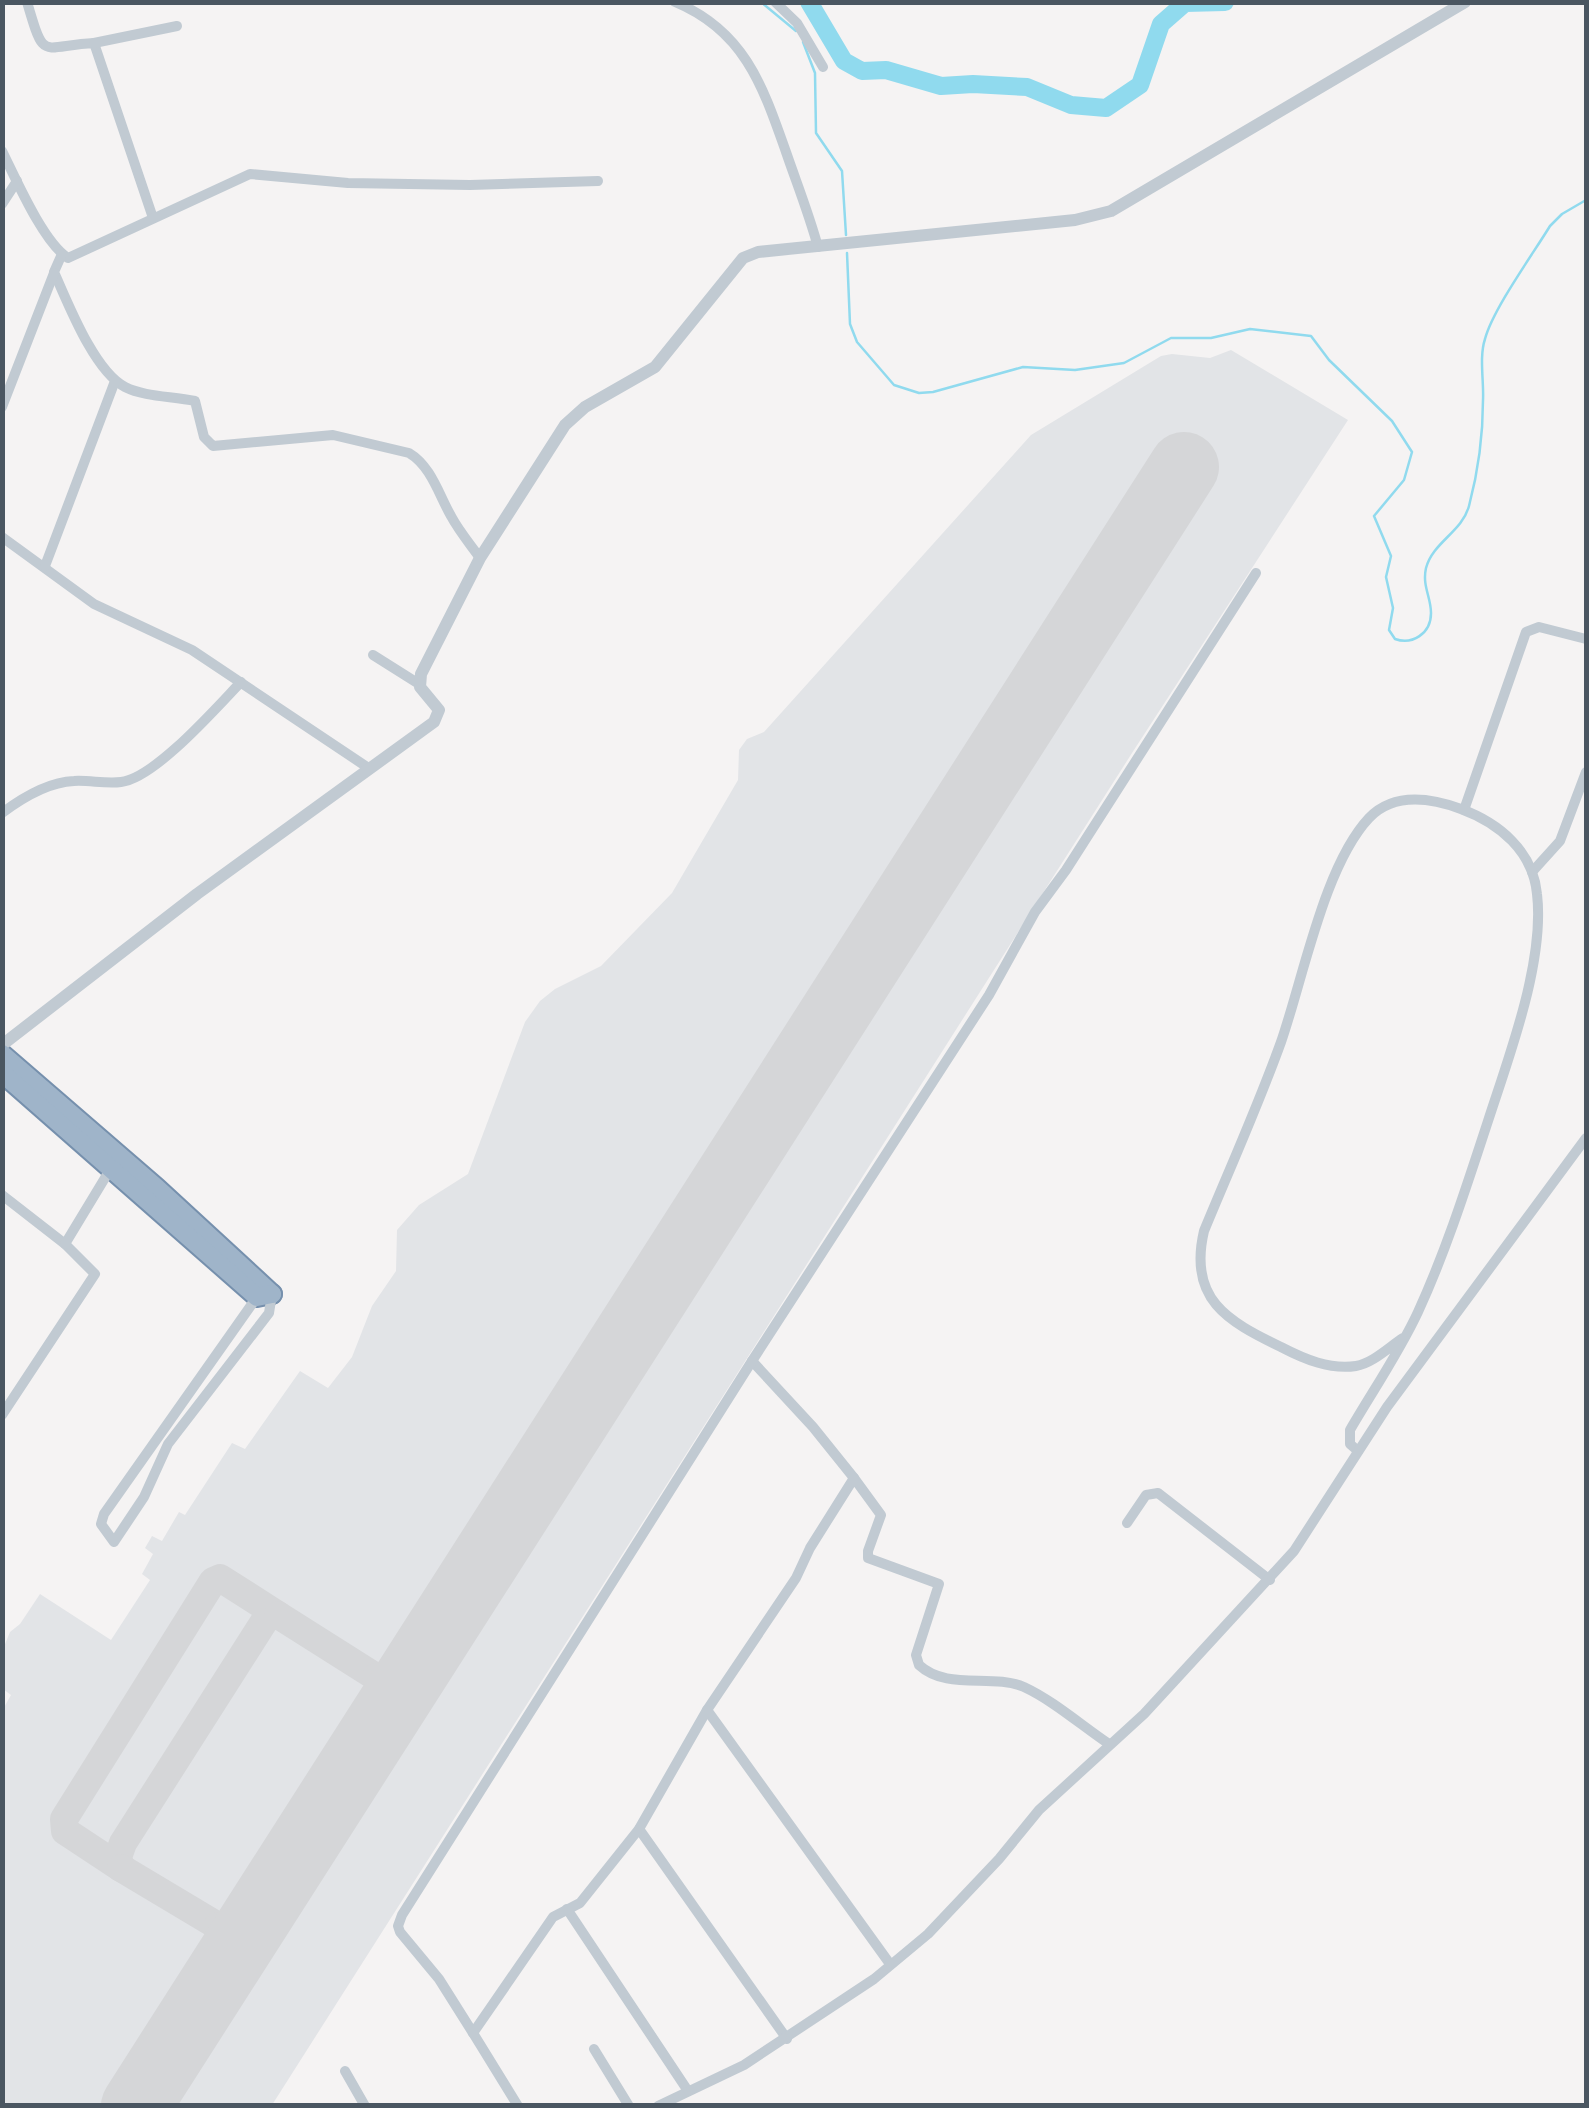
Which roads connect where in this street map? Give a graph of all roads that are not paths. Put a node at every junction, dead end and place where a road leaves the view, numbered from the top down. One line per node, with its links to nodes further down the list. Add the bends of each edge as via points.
1 (27, 2): 6 (street, via 46,48)
2 (676, 2): 13 (street, via 718,28 750,64 802,189)
3 (776, 2): 7 (street)
4 (1465, 2): 13 (street, via 1112,210 1074,220)
5 (177, 26): 6 (street)
6 (94, 43): 12 (street)
7 (824, 67)
8 (2, 151): 9 (street)
9 (16, 181): 11 (street); 14 (street)
10 (598, 181): 12 (street, via 348,184 250,174)
11 (2, 204)
12 (153, 218): 14 (street, via 73,258)
13 (818, 247): 19 (street, via 743,258 655,366 566,424)
14 (62, 254): 15 (street)
15 (54, 272): 16 (street); 17 (street)
16 (116, 381): 19 (street, via 137,392 195,401 212,446 333,435 409,454); 20 (street)
17 (2, 407)
18 (2, 537): 20 (street)
19 (480, 558): 25 (street)
20 (45, 566): 24 (street, via 94,604 192,650)
21 (1256, 573): 41 (street)
22 (1586, 639): 28 (street, via 1539,627 1526,632)
23 (373, 655): 25 (street)
24 (241, 682): 26 (street); 29 (street, via 139,776 70,781)
25 (419, 684): 26 (street, via 439,715)
26 (370, 769): 31 (street)
27 (1586, 772): 30 (street, via 1560,841)
28 (1464, 810): 30 (street, via 1504,833); 40 (street, via 1433,800 1401,801 1372,816 1353,841 1332,883 1281,1042 1204,1230 1200,1255 1205,1286 1224,1315 1298,1356 1355,1366)
29 (2, 813)
30 (1532, 872): 40 (street, via 1537,923 1510,1054 1460,1207)
31 (2, 1045)
32 (2, 1054): 34 (highway)
33 (2, 1073): 34 (highway)
34 (60, 1114): 36 (highway); 39 (highway)
35 (1586, 1138): 43 (street)
36 (111, 1168): 38 (street); 39 (highway)
37 (2, 1195): 38 (street)
38 (65, 1244): 42 (street, via 95,1274)
39 (265, 1295): 39 (street, via 269,1312 168,1444 114,1542 101,1524 104,1514)
40 (1403, 1338): 43 (street, via 1350,1430)
41 (752, 1361): 44 (street); 52 (street, via 399,1921 400,1932 440,1979)
42 (2, 1415)
43 (1358, 1451): 46 (street)
44 (854, 1478): 47 (street); 48 (street, via 881,1516 868,1558 939,1584 916,1655 919,1665 970,1682 1021,1686)
45 (1127, 1523): 46 (street, via 1146,1495 1158,1493)
46 (1270, 1580): 48 (street)
47 (707, 1710): 49 (street); 51 (street)
48 (1109, 1744): 51 (street, via 1038,1810 928,1934)
49 (638, 1830): 50 (street, via 594,1888); 53 (street)
50 (567, 1909): 52 (street, via 553,1918); 56 (street)
51 (890, 1964): 53 (street)
52 (472, 2033): 58 (street)
53 (787, 2039): 56 (street)
54 (594, 2049): 59 (street)
55 (345, 2071): 57 (street)
56 (688, 2092): 60 (street)
57 (365, 2106)
58 (518, 2106)
59 (630, 2106)
60 (658, 2106)

